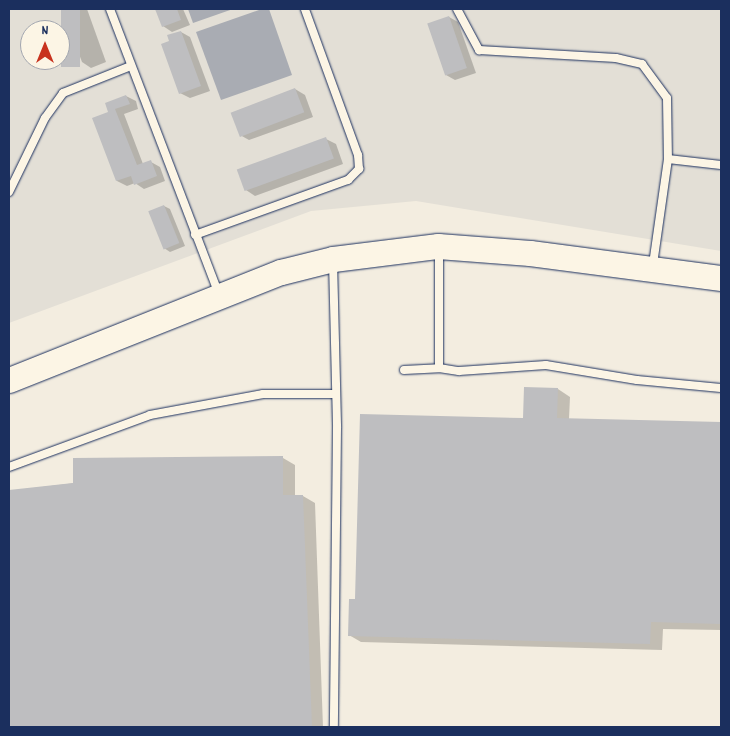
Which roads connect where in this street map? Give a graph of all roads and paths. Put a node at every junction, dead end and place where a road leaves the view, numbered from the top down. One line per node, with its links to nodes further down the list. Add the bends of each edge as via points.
1 (110, 9): 4 (lane)
2 (305, 9): 8 (lane, via 358,155 359,169 348,180)
3 (457, 9): 5 (lane, via 479,50 616,58 642,64 667,98)
4 (131, 66): 7 (lane, via 63,93 45,118); 8 (lane)
5 (668, 159): 6 (lane); 11 (lane)
6 (721, 165)
7 (9, 192)
8 (195, 236): 13 (lane)
9 (438, 246): 10 (main road); 11 (main road, via 530,253); 14 (lane)
10 (332, 260): 13 (main road, via 281,272); 18 (lane)
11 (652, 269): 12 (main road)
12 (721, 278)
13 (219, 296): 16 (main road)
14 (439, 368): 15 (lane); 17 (lane, via 459,371 546,365 637,380)
15 (404, 370)
16 (9, 380)
17 (721, 388)
18 (336, 394): 19 (lane, via 263,394 150,415); 20 (lane)
19 (9, 467)
20 (334, 727)

